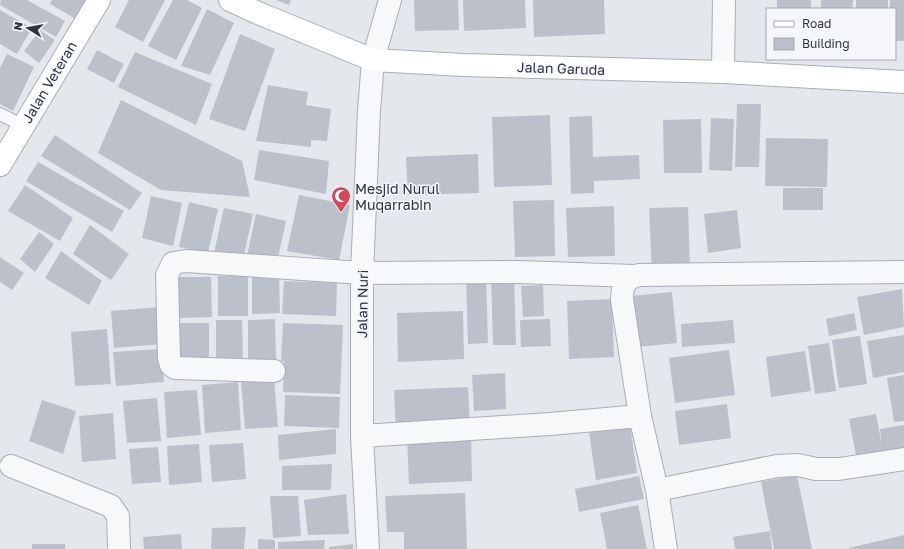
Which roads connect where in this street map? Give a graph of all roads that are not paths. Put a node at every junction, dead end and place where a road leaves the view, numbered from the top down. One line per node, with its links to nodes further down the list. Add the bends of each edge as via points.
1 (99, 0): 9 (street, Jalan Veteran)
2 (230, 0): 5 (street, Jalan Garuda, via 258,14)
3 (390, 0): 5 (street, Jalan Nuri)
4 (724, 0): 6 (street)
5 (374, 60): 6 (street, Jalan Garuda, via 463,66); 11 (street, Jalan Nuri, via 369,111)
6 (723, 72): 7 (street, Jalan Garuda)
7 (904, 82)
8 (0, 114): 9 (lane)
9 (22, 125): 10 (street, Jalan Veteran)
10 (0, 165)
11 (362, 272): 13 (street, via 519,272); 14 (street, via 186,260 173,263 167,276 171,365 175,368); 16 (street, Jalan Nuri)
12 (904, 272): 13 (street)
13 (634, 276): 15 (street, via 625,282 622,300)
14 (274, 370)
15 (640, 416): 16 (street); 19 (street)
16 (362, 436): 21 (street, Jalan Nuri)
17 (904, 459): 19 (street, via 839,469 816,469 798,465 777,466)
18 (11, 466): 20 (street, via 111,506 118,516)
19 (657, 490): 22 (street)
20 (119, 549)
21 (368, 549)
22 (666, 549)

